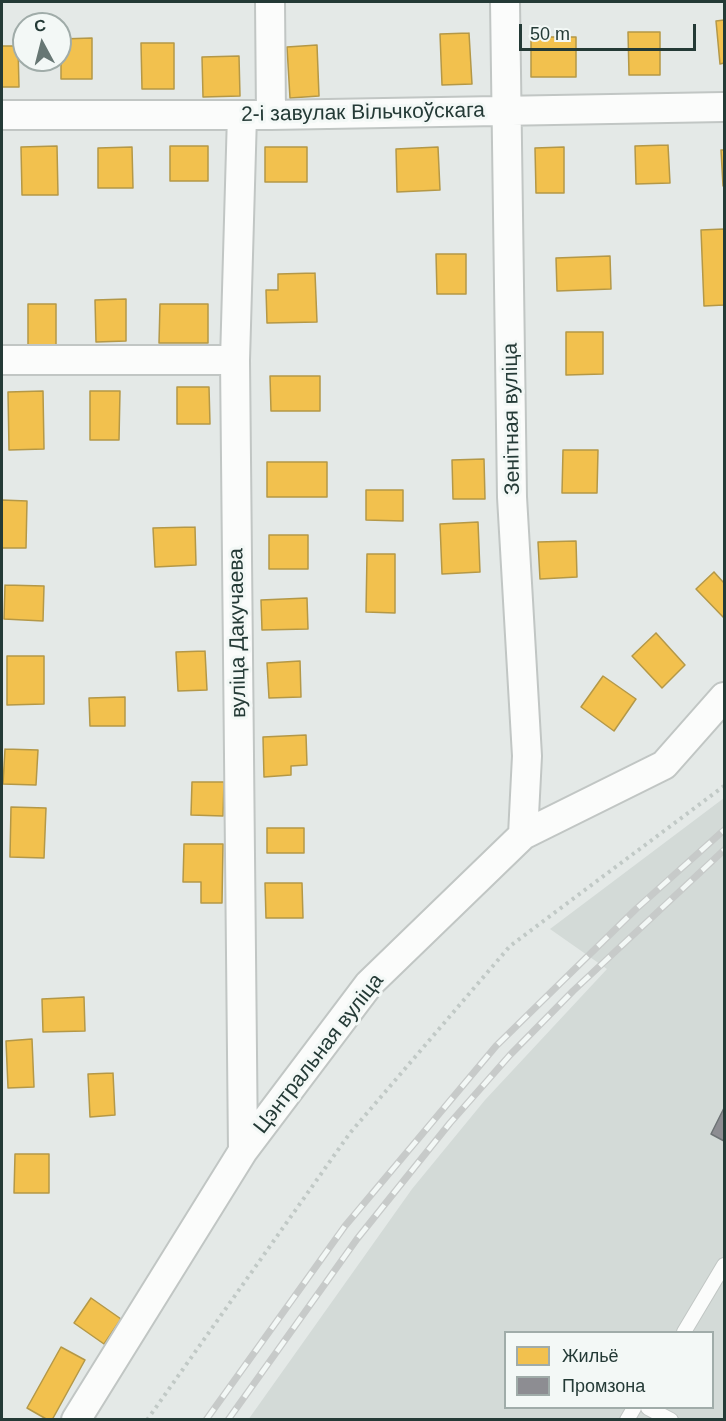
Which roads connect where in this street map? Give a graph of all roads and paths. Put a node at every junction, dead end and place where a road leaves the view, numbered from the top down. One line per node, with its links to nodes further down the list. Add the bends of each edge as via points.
1 (270, 2): 7 (street)
2 (505, 2): 4 (street, Зенітная вуліца)
3 (724, 107): 4 (street, 2-і завулак Вільчкоўскага)
4 (507, 110): 7 (street, 2-і завулак Вільчкоўскага); 12 (street, Зенітная вуліца, via 512,497 527,756)
5 (2, 115): 6 (street, 2-і завулак Вільчкоўскага)
6 (242, 115): 7 (street, 2-і завулак Вільчкоўскага); 9 (street, вуліца Дакучаева)
7 (271, 115)
8 (2, 360): 9 (street)
9 (235, 360): 13 (street, вуліца Дакучаева)
10 (724, 697): 12 (street, Цэнтральная вуліца, via 664,765)
11 (724, 786): 18 (path, via 510,946 350,1133)
12 (523, 835): 13 (street, Цэнтральная вуліца, via 369,984)
13 (243, 1151): 17 (street, Цэнтральная вуліца)
14 (724, 1265): 15 (lane)
15 (685, 1331)
16 (652, 1409): 19 (lane)
17 (76, 1419)
18 (147, 1419)
19 (671, 1419)

